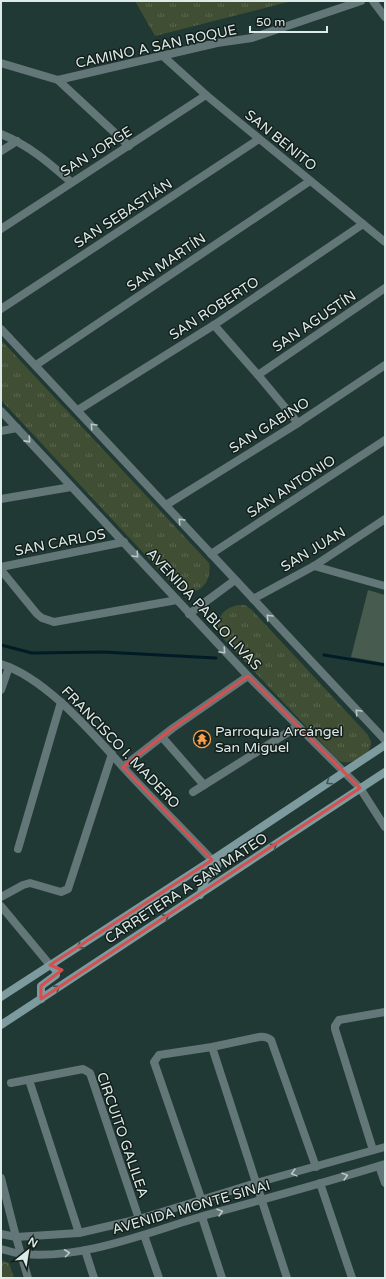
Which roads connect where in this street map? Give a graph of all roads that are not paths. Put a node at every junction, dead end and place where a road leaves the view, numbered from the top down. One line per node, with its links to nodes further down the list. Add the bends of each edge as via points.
1 (361, 1): 4 (street, CAMINO A SAN ROQUE, via 252,38)
2 (373, 1): 3 (street)
3 (385, 17)
4 (164, 57): 6 (street, CAMINO A SAN ROQUE); 7 (street, SAN BENITO)
5 (1, 63): 6 (street, CAMINO A SAN ROQUE)
6 (58, 80): 11 (street)
7 (206, 95): 9 (street, SAN BENITO); 11 (street, SAN JORGE)
8 (1, 134): 10 (street)
9 (259, 139): 13 (street, SAN BENITO); 19 (street, SAN SEBASTIÁN)
10 (17, 141): 12 (street); 14 (street, via 43,158)
11 (129, 146): 14 (street, SAN JORGE)
12 (1, 151)
13 (310, 181): 15 (street, SAN BENITO); 23 (street, SAN MARTÍN)
14 (71, 182): 16 (street, SAN JORGE)
15 (363, 224): 17 (street, SAN BENITO); 20 (street, SAN ROBERTO)
16 (1, 229)
17 (385, 242)
18 (385, 288): 24 (street, SAN AGUSTÍN)
19 (1, 309)
20 (214, 325): 24 (street); 25 (street, SAN ROBERTO)
21 (1, 329): 23 (street)
22 (385, 364): 27 (street, SAN GABINO)
23 (36, 365): 25 (street)
24 (258, 375): 27 (street)
25 (78, 410): 33 (street, one-way to 25)
26 (1, 411): 28 (street, AVENIDA PABLO LIVAS)
27 (298, 423): 33 (street, SAN GABINO)
28 (17, 428): 29 (street); 31 (street, AVENIDA PABLO LIVAS, one-way to 31)
29 (1, 431)
30 (385, 440): 36 (street, SAN ANTONIO)
31 (71, 487): 32 (street); 35 (street, AVENIDA PABLO LIVAS)
32 (1, 499)
33 (166, 505): 36 (street, one-way to 33)
34 (385, 519): 37 (street, SAN JUAN)
35 (124, 542): 38 (street, SAN CARLOS); 43 (street, AVENIDA PABLO LIVAS, one-way to 43)
36 (211, 554): 40 (street)
37 (314, 566): 41 (street); 42 (street, SAN JUAN)
38 (1, 567)
39 (1, 570): 43 (street, via 37,614 58,622)
40 (235, 580): 42 (street); 44 (street)
41 (385, 586)
42 (253, 599): 51 (street, one-way to 42)
43 (178, 600): 44 (street, AVENIDA PABLO LIVAS)
44 (190, 614): 46 (street, AVENIDA PABLO LIVAS, one-way to 46)
45 (5, 666): 47 (street); 48 (street, FRANCISCO I. MADERO, via 43,687)
46 (248, 676): 49 (street, AVENIDA PABLO LIVAS); 50 (street)
47 (1, 690)
48 (61, 702): 53 (street, FRANCISCO I. MADERO); 61 (street)
49 (298, 726): 55 (street, AVENIDA PABLO LIVAS); 57 (street)
50 (162, 737): 54 (street); 57 (street)
51 (385, 740)
52 (385, 745): 55 (main road, CARRETERA A SAN MATEO)
53 (112, 754): 54 (street, FRANCISCO I. MADERO); 64 (street, via 68,889 61,892 30,883 23,884)
54 (124, 767): 62 (street, FRANCISCO I. MADERO)
55 (344, 772): 58 (street, AVENIDA PABLO LIVAS); 62 (main road, CARRETERA A SAN MATEO, one-way to 62)
56 (385, 772): 58 (main road, CARRETERA A SAN MATEO)
57 (204, 785): 59 (street)
58 (360, 788): 60 (street, AVENIDA PABLO LIVAS); 63 (main road, CARRETERA A SAN MATEO, one-way to 58)
59 (193, 792)
60 (385, 827)
61 (18, 849)
62 (212, 860): 63 (main road, via 218,865 218,869 205,880); 66 (main road, CARRETERA A SAN MATEO, one-way to 66)
63 (200, 894): 68 (main road, CARRETERA A SAN MATEO, one-way to 63)
64 (1, 897)
65 (1, 906): 66 (street)
66 (50, 965): 67 (main road, CARRETERA A SAN MATEO); 68 (main road, via 56,970 56,975 41,986)
67 (1, 997)
68 (40, 998): 70 (main road, CARRETERA A SAN MATEO)
69 (385, 1012): 75 (street, via 339,1020 335,1026)
70 (1, 1025)
71 (212, 1047): 77 (street, via 259,1036 271,1040); 80 (street); 83 (street, via 159,1055 154,1062)
72 (29, 1080): 73 (street, CIRCUITO GALILEA); 85 (street, CIRCUITO GALILEA, via 83,1069 90,1073); 86 (street)
73 (10, 1083)
74 (385, 1147): 75 (street, AVENIDA MONTE SINAI)
75 (373, 1150): 77 (street, AVENIDA MONTE SINAI)
76 (382, 1165): 79 (street); 81 (street, AVENIDA MONTE SINAI, one-way to 76)
77 (316, 1167): 80 (street, AVENIDA MONTE SINAI, one-way to 80)
78 (1, 1178): 89 (street)
79 (385, 1183)
80 (256, 1184): 82 (street); 83 (street, AVENIDA MONTE SINAI)
81 (320, 1184): 82 (street, AVENIDA MONTE SINAI); 98 (street)
82 (262, 1200): 84 (street, AVENIDA MONTE SINAI, one-way to 82); 97 (street)
83 (202, 1201): 85 (street, AVENIDA MONTE SINAI)
84 (202, 1217): 88 (street, AVENIDA MONTE SINAI); 96 (street)
85 (139, 1219): 86 (street, AVENIDA MONTE SINAI)
86 (79, 1233): 89 (street, AVENIDA MONTE SINAI)
87 (1, 1234): 89 (street, AVENIDA MONTE SINAI)
88 (144, 1235): 91 (street, AVENIDA MONTE SINAI); 95 (street)
89 (16, 1237): 92 (street)
90 (1, 1249): 92 (street, AVENIDA MONTE SINAI)
91 (85, 1250): 92 (street, AVENIDA MONTE SINAI, one-way to 91, via 72,1253); 94 (street)
92 (21, 1254): 93 (street)
93 (28, 1278)
94 (94, 1278)
95 (159, 1278)
96 (222, 1278)
97 (287, 1278)
98 (352, 1278)

